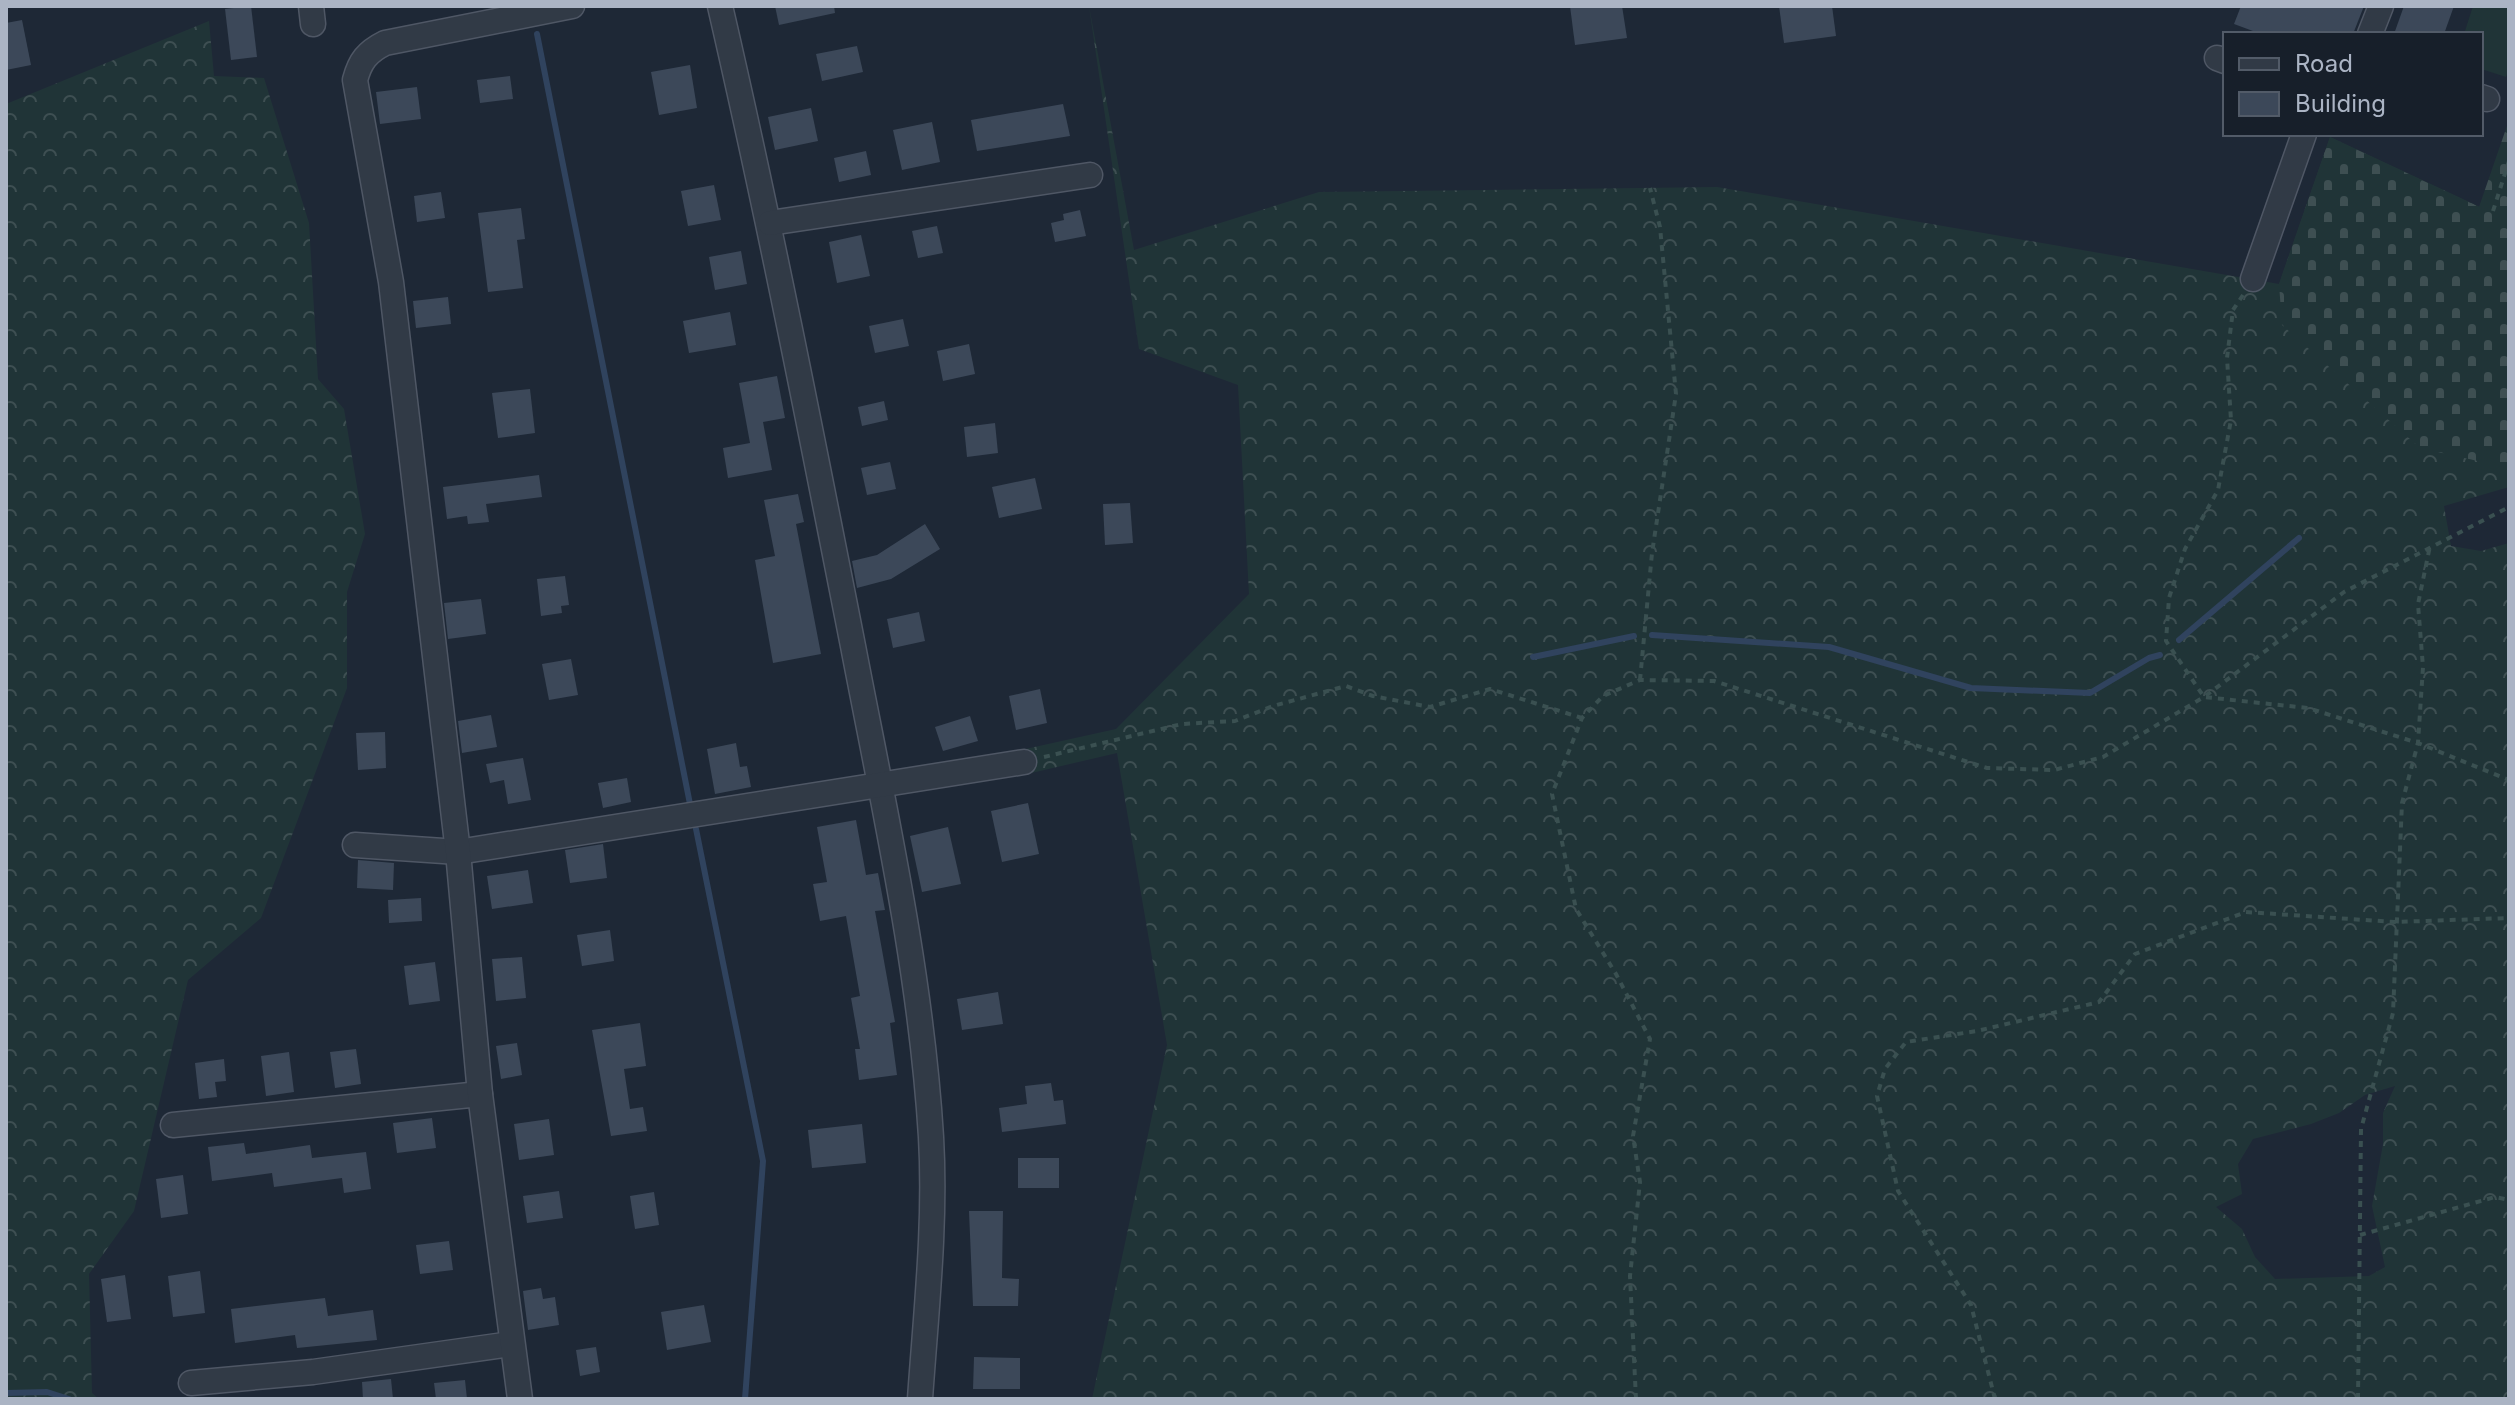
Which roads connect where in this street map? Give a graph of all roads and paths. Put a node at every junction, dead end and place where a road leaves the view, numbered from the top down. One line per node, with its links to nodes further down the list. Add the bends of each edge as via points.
1 (572, 6): 22 (street, via 385,43 359,64 355,80 391,282)
2 (720, 6): 10 (street)
3 (2381, 6): 4 (street)
4 (2371, 32)
5 (2303, 136): 11 (street)
6 (2509, 161): 9 (path)
7 (1090, 175): 10 (street)
8 (1650, 188): 14 (path, via 1660,227 1676,394)
9 (2493, 211)
10 (770, 223): 20 (street)
11 (2253, 279): 15 (path, via 2233,310 2227,358 2231,420 2218,490 2185,549 2169,598 2166,641)
12 (2509, 507): 13 (path)
13 (2430, 546): 15 (path, via 2344,592); 17 (path, via 2418,604 2423,667)
14 (1640, 680): 15 (path, via 1714,681 1987,768 2054,770 2103,757); 16 (path, via 1603,696)
15 (2204, 697): 17 (path, via 2308,708)
16 (1582, 718): 18 (path, via 1490,689 1430,707 1346,686 1235,721 1182,724); 33 (path, via 1552,794 1565,864 1576,909 1650,1039 1633,1136 1640,1182 1630,1276)
17 (2418, 743): 19 (path); 24 (path, via 2402,803)
18 (1024, 762): 20 (street)
19 (2509, 780)
20 (880, 785): 22 (street); 32 (street, via 917,1004 931,1137 932,1216)
21 (355, 845): 22 (street)
22 (458, 852): 25 (street)
23 (2509, 918): 24 (path)
24 (2395, 922): 28 (path, via 2393,1013 2361,1129); 34 (path, via 2246,912 2135,954 2099,1002 1906,1042 1885,1069 1877,1096 1898,1191 1971,1305)
25 (480, 1094): 26 (street); 29 (street)
26 (173, 1125)
27 (2509, 1200): 28 (path, via 2495,1197)
28 (2360, 1235): 35 (path)
29 (511, 1344): 30 (street); 31 (street)
30 (191, 1383)
31 (520, 1399)
32 (920, 1399)
33 (1636, 1399)
34 (1995, 1399)
35 (2358, 1399)

